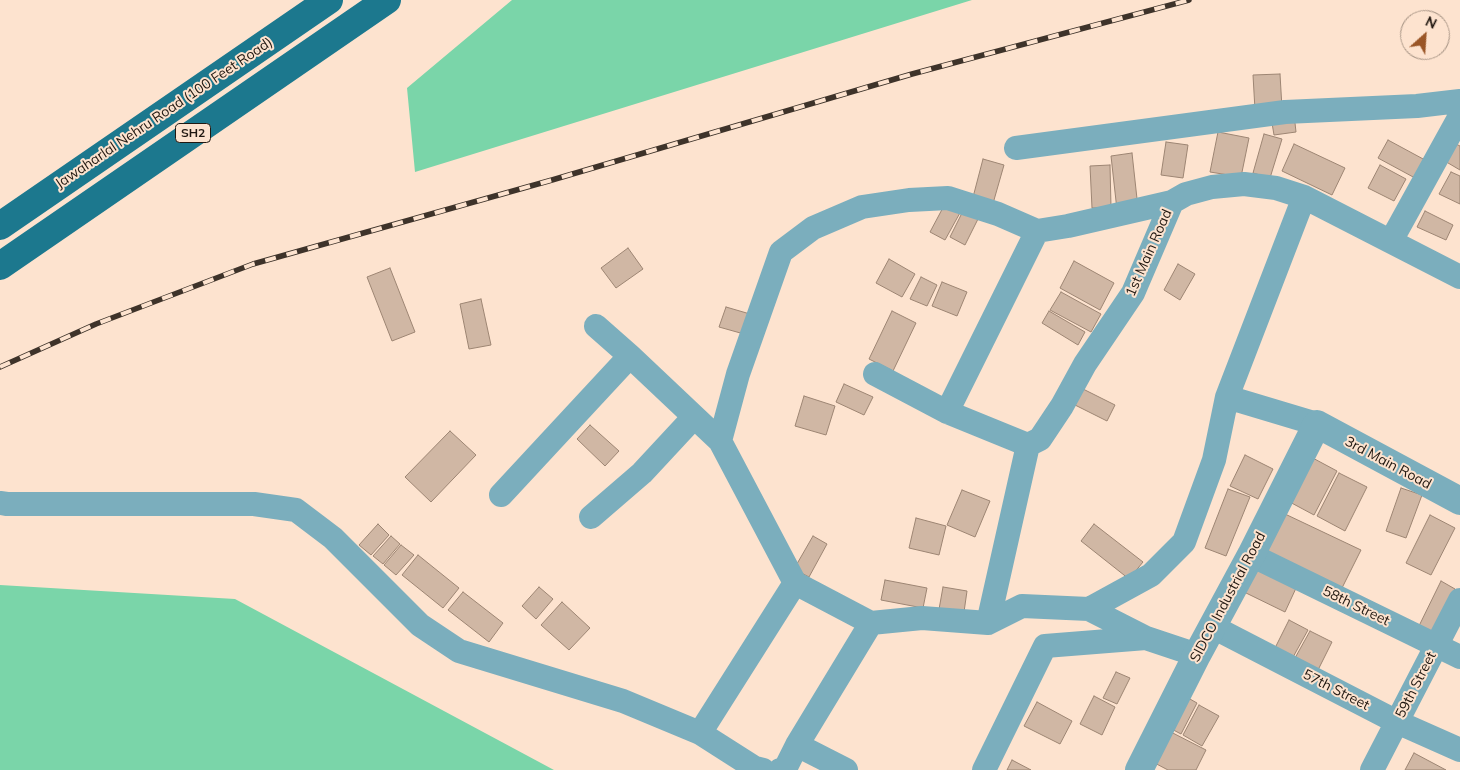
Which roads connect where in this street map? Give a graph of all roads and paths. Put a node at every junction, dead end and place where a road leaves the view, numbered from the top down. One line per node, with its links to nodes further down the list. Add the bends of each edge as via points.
1 (329, 0): 8 (main road, Jawaharlal Nehru Road (100 Feet Road) / SH2)
2 (387, 0): 11 (main road, SH2)
3 (1460, 101): 5 (street, via 1285,112)
4 (1460, 116): 10 (street)
5 (1016, 148)
6 (1304, 197): 7 (street, 1st Main Road, via 1276,188 1244,184 1212,187 1186,194); 10 (street, 1st Main Road); 16 (street)
7 (1172, 202): 9 (street); 21 (street, 1st Main Road, via 1133,293 1040,439)
8 (0, 226)
9 (1038, 230): 17 (street); 20 (street, via 948,198 862,207 813,228 781,252 738,374)
10 (1391, 241): 12 (street, 1st Main Road)
11 (0, 266)
12 (1460, 277)
13 (596, 326): 14 (street)
14 (630, 356): 18 (street); 22 (street)
15 (875, 374): 17 (street)
16 (1227, 398): 19 (street); 29 (street, via 1214,460 1184,542 1151,576)
17 (948, 412): 21 (street)
18 (694, 417): 20 (street); 25 (street, via 642,473)
19 (1317, 424): 23 (street, 3rd Main Road); 26 (street, SIDCO Industrial Road)
20 (720, 441): 27 (street)
21 (1028, 445): 31 (street)
22 (501, 495)
23 (1460, 501)
24 (0, 502): 38 (street, via 254,504 296,510 334,538 420,626 460,651 623,701)
25 (591, 517)
26 (1251, 555): 32 (street, SIDCO Industrial Road); 34 (street, 58th Street)
27 (795, 583): 30 (street); 38 (street)
28 (1460, 600): 34 (street, 59th Street)
29 (1089, 610): 31 (street, via 1022,606); 33 (street)
30 (871, 623): 31 (street, via 922,618); 39 (street)
31 (988, 623)
32 (1213, 627): 35 (street, SIDCO Industrial Road); 37 (street, 57th Street)
33 (1146, 638): 35 (street); 45 (street, via 1045,646)
34 (1436, 645): 36 (street, 58th Street); 37 (street, 59th Street)
35 (1197, 656): 41 (street, SIDCO Industrial Road)
36 (1460, 657)
37 (1397, 722): 40 (street, 57th Street); 46 (street, 59th Street)
38 (700, 733): 42 (street)
39 (797, 745): 43 (street, via 785,769); 44 (street)
40 (1460, 750)
41 (1144, 768)
42 (763, 770)
43 (780, 770)
44 (846, 770)
45 (984, 770)
46 (1372, 770)

